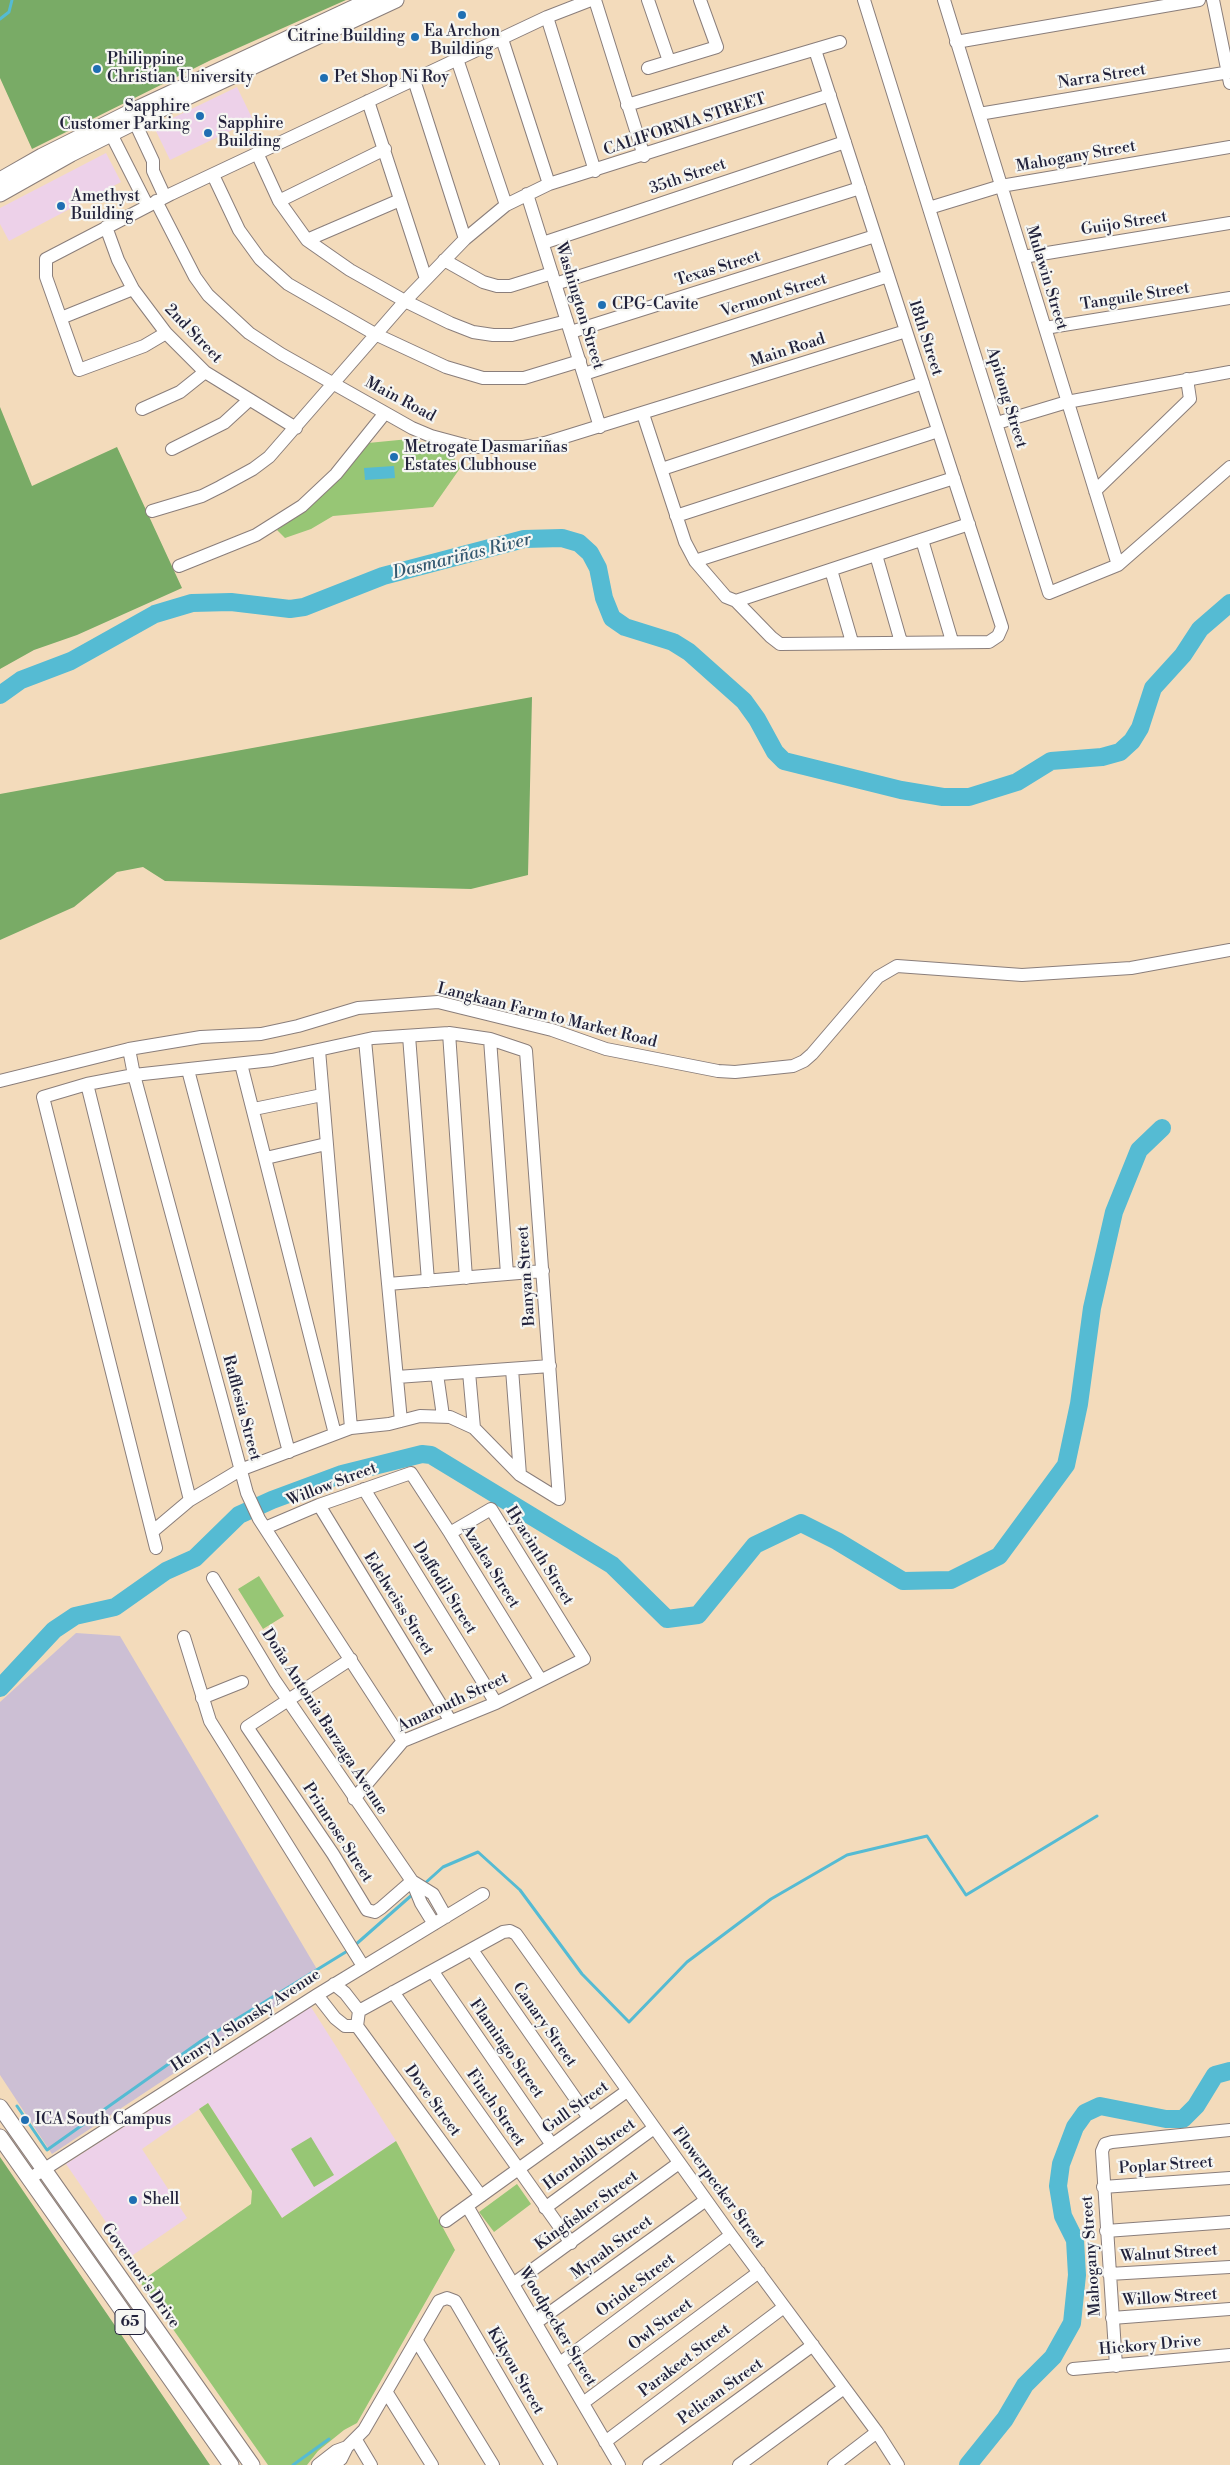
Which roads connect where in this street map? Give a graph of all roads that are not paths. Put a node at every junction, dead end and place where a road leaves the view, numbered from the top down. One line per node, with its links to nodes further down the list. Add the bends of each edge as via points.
1 (370, 0): 25 (main road)
2 (396, 0): 25 (main road)
3 (591, 0): 11 (street)
4 (595, 0): 23 (street)
5 (648, 0): 17 (street)
6 (700, 0): 17 (street, via 717,47)
7 (864, 0): 44 (street, Apitong Street)
8 (944, 0): 14 (street, Mulawin Street)
9 (1199, 0): 14 (street)
10 (1213, 0): 19 (street)
11 (547, 17): 12 (street); 32 (street)
12 (502, 39): 16 (street); 35 (street)
13 (840, 42): 15 (street)
14 (956, 42): 24 (street, Mulawin Street)
15 (815, 50): 21 (street, 18th Street); 23 (street)
16 (457, 59): 20 (street); 43 (street)
17 (669, 62): 18 (street)
18 (648, 68)
19 (1229, 76): 24 (street, Narra Street)
20 (414, 80): 22 (street); 48 (street)
21 (830, 96): 27 (street, 18th Street); 31 (street, CALIFORNIA STREET)
22 (368, 101): 29 (street); 30 (street)
23 (627, 105): 31 (street)
24 (979, 114): 36 (street, Mulawin Street)
25 (132, 117): 26 (main road); 41 (street, Main Road, via 153,161)
26 (109, 129): 34 (main road, via 42,156); 38 (main road); 41 (street, Main Road)
27 (844, 142): 37 (street, 18th Street); 50 (street, 35th Street)
28 (1230, 147): 36 (street, Mahogany Street)
29 (385, 149): 40 (street); 42 (street)
30 (257, 153): 33 (street); 42 (street, Texas Street)
31 (644, 156): 32 (street, CALIFORNIA STREET)
32 (595, 171): 35 (street, CALIFORNIA STREET)
33 (213, 175): 41 (street); 64 (street, via 239,230 260,259 288,284)
34 (0, 180)
35 (549, 184): 39 (street, CALIFORNIA STREET)
36 (1001, 186): 44 (street, Mahogany Street); 51 (street, Mulawin Street)
37 (860, 188): 47 (street, 18th Street); 54 (street)
38 (0, 194)
39 (527, 194): 43 (street, CALIFORNIA STREET); 50 (street, Washington Street)
40 (400, 200): 49 (street); 55 (street)
41 (156, 201): 46 (street); 70 (street, Main Road, via 185,260 220,308 261,342)
42 (279, 201): 49 (street, Texas Street)
43 (506, 205): 48 (street)
44 (929, 208): 77 (street, Apitong Street)
45 (1230, 223): 51 (street, Guijo Street)
46 (106, 226): 56 (street, 2nd Street); 59 (street, via 46,260 46,277)
47 (875, 236): 53 (street, 18th Street); 60 (street, Texas Street)
48 (465, 239): 52 (street)
49 (307, 240): 58 (street, Texas Street, via 350,270)
50 (543, 243): 54 (street, Washington Street)
51 (1023, 257): 61 (street, Mulawin Street)
52 (444, 260): 54 (street, via 483,282 497,286); 55 (street)
53 (888, 276): 62 (street, 18th Street); 68 (street, Vermont Street)
54 (554, 278): 60 (street, Washington Street)
55 (426, 279): 58 (street)
56 (133, 289): 59 (street); 63 (street, 2nd Street)
57 (1230, 298): 61 (street, Tanguile Street)
58 (405, 301): 60 (street, Texas Street, via 450,323 492,336); 64 (street)
59 (61, 318): 63 (street, via 79,370 144,346)
60 (569, 327): 65 (street, Washington Street)
61 (1045, 328): 73 (street, Mulawin Street)
62 (906, 331): 71 (street, 18th Street); 76 (street, Main Road)
63 (166, 333): 66 (street, 2nd Street)
64 (375, 334): 65 (street, via 446,368 483,378 524,378); 70 (street)
65 (580, 361): 68 (street, Washington Street)
66 (205, 372): 72 (street, 2nd Street); 74 (street, via 180,392)
67 (1230, 372): 69 (street)
68 (584, 374): 78 (street, Washington Street)
69 (1187, 379): 73 (street); 85 (street, via 1190,399)
70 (334, 383): 75 (street, Main Road); 79 (street)
71 (923, 383): 80 (street, 18th Street); 83 (street)
72 (248, 401): 79 (street, 2nd Street); 81 (street, via 224,423)
73 (1067, 402): 77 (street); 85 (street, Mulawin Street)
74 (142, 409)
75 (385, 413): 78 (street, Main Road, via 431,436 491,448 538,445); 93 (street, via 336,474 295,512 256,535)
76 (643, 414): 78 (street, Main Road); 83 (street)
77 (997, 423): 92 (street, Apitong Street, via 1048,593)
78 (600, 427)
79 (296, 428): 86 (street, via 269,457 236,479 202,496)
80 (938, 431): 84 (street, 18th Street); 87 (street)
81 (172, 449)
82 (1230, 468): 92 (street, Apitong Street)
83 (662, 469): 87 (street)
84 (954, 478): 88 (street, 18th Street); 91 (street)
85 (1095, 491): 92 (street, Mulawin Street)
86 (152, 511)
87 (676, 516): 91 (street, via 684,542)
88 (969, 524): 89 (street); 96 (street, 18th Street, via 1002,627 998,636 989,642)
89 (922, 540): 90 (street); 96 (street)
90 (876, 555): 94 (street); 98 (street)
91 (695, 561): 95 (street, via 726,597)
92 (1118, 565)
93 (180, 566)
94 (831, 570): 95 (street); 97 (street)
95 (736, 601): 97 (street, via 780,644)
96 (952, 641): 98 (street)
97 (852, 642): 98 (street)
98 (901, 642)
99 (1230, 950): 104 (street, Langkaan Farm to Market Road, via 1131,968 1022,975 897,966 878,977 804,1061 793,1066 735,1072 606,1049 552,1030 438,1002 358,1008 261,1034 201,1037)
100 (449, 1033): 101 (street); 102 (street); 117 (street)
101 (409, 1036): 103 (street); 118 (street)
102 (490, 1039): 115 (street, Banyan Street, via 526,1051); 116 (street)
103 (365, 1040): 105 (street); 119 (street)
104 (129, 1049): 108 (street, Rafflesia Street); 109 (street, Langkaan Farm to Market Road)
105 (319, 1050): 106 (street); 111 (street)
106 (241, 1064): 107 (street); 112 (street)
107 (188, 1070): 108 (street); 130 (street)
108 (134, 1075): 110 (street); 131 (street, Rafflesia Street)
109 (0, 1081)
110 (87, 1084): 135 (street); 138 (street, via 43,1098)
111 (322, 1095): 112 (street); 113 (street)
112 (254, 1109): 114 (street)
113 (326, 1144): 114 (street); 127 (street)
114 (266, 1158): 129 (street)
115 (543, 1271): 116 (street); 120 (street, Banyan Street)
116 (507, 1274): 117 (street)
117 (466, 1278): 118 (street)
118 (428, 1281): 119 (street)
119 (388, 1284): 124 (street)
120 (550, 1366): 121 (street); 133 (street, Banyan Street, via 559,1499)
121 (512, 1369): 122 (street); 133 (street)
122 (468, 1372): 123 (street); 128 (street)
123 (437, 1374): 124 (street); 125 (street)
124 (396, 1377): 126 (street)
125 (443, 1416): 126 (street, via 420,1416); 128 (street)
126 (401, 1421): 127 (street)
127 (351, 1428): 129 (street)
128 (474, 1428): 133 (street)
129 (335, 1434): 130 (street)
130 (289, 1452): 131 (street)
131 (240, 1470): 135 (street); 137 (street, Rafflesia Street)
132 (410, 1473): 134 (street, Willow Street); 139 (street, Azalea Street)
133 (520, 1475)
134 (364, 1489): 136 (street, Willow Street); 149 (street, Daffodil Street)
135 (190, 1500): 138 (street)
136 (319, 1505): 137 (street, Willow Street); 150 (street, Edelweiss Street)
137 (262, 1523): 143 (street, Rafflesia Street)
138 (152, 1532): 140 (street)
139 (450, 1533): 144 (street, Hyacinth Street, via 491,1509); 145 (street, Azalea Street)
140 (156, 1548)
141 (213, 1578): 148 (street, Doña Antonia Barzaga Avenue)
142 (184, 1637): 147 (street)
143 (351, 1659): 148 (street); 151 (street, Rafflesia Street)
144 (584, 1659): 145 (street, Amarouth Street)
145 (540, 1679): 149 (street, Amarouth Street)
146 (242, 1682): 147 (street)
147 (202, 1698): 158 (street, via 210,1722)
148 (289, 1699): 152 (street, Doña Antonia Barzaga Avenue); 153 (street, Primrose Street, via 247,1727 367,1910 375,1912)
149 (496, 1703): 150 (street, Amarouth Street)
150 (450, 1720): 151 (street, Amarouth Street)
151 (403, 1741): 152 (street, Amarouth Street)
152 (354, 1799): 153 (street, Doña Antonia Barzaga Avenue)
153 (412, 1881): 155 (street, Doña Antonia Barzaga Avenue, via 432,1894); 156 (street, Doña Antonia Barzaga Avenue)
154 (483, 1894): 155 (street, Henry J. Slonsky Avenue)
155 (446, 1917): 156 (street, Henry J. Slonsky Avenue)
156 (434, 1924): 158 (street, Henry J. Slonsky Avenue)
157 (472, 1950): 159 (street); 165 (street, Flowerpecker Street, via 503,1932 516,1934); 167 (street, Canary Street)
158 (364, 1966): 160 (street, Henry J. Slonsky Avenue)
159 (432, 1972): 161 (street); 171 (street, Flamingo Street)
160 (334, 1984): 162 (street, Henry J. Slonsky Avenue); 163 (street)
161 (393, 1992): 163 (street); 174 (street, Finch Street)
162 (317, 1995): 164 (street, via 345,2026); 173 (street, Henry J. Slonsky Avenue)
163 (359, 2011): 164 (street)
164 (357, 2026): 178 (street, Dove Street)
165 (628, 2091): 167 (street, Gull Street); 168 (street, Flowerpecker Street)
166 (0, 2107): 173 (main road, Governor's Drive / 65)
167 (589, 2118): 171 (street, Gull Street)
168 (654, 2128): 172 (street, Flowerpecker Street); 181 (street, Hornbill Street)
169 (1230, 2130): 177 (street, Mahogany Street, via 1105,2144 1102,2151)
170 (0, 2137): 176 (main road, Governor's Drive / 65)
171 (552, 2145): 174 (street, Gull Street)
172 (679, 2163): 179 (street, Flowerpecker Street); 186 (street, Kingfisher Street)
173 (44, 2169): 176 (street, Henry J. Slonsky Avenue); 208 (main road, Governor's Drive / 65)
174 (518, 2169): 178 (street, Gull Street); 181 (street, Finch Street)
175 (1230, 2178): 177 (street, Poplar Street)
176 (30, 2179): 207 (main road, Governor's Drive / 65)
177 (1103, 2186): 184 (street, Mahogany Street)
178 (481, 2196): 180 (street, Gull Street)
179 (706, 2200): 185 (street, Flowerpecker Street); 194 (street, Mynah Street)
180 (467, 2206): 182 (street, Gull Street); 190 (street, Woodpecker Street)
181 (545, 2208): 186 (street, Finch Street)
182 (446, 2221)
183 (1230, 2222): 184 (street)
184 (1106, 2231): 189 (street, Mahogany Street)
185 (731, 2235): 188 (street, Flowerpecker Street); 198 (street, Oriole Street)
186 (571, 2243): 190 (street, Kingfisher Street)
187 (1230, 2266): 189 (street, Walnut Street)
188 (758, 2272): 191 (street, Flowerpecker Street); 203 (street, Owl Street)
189 (1109, 2274): 193 (street, Mahogany Street)
190 (513, 2284): 194 (street, Woodpecker Street)
191 (784, 2307): 196 (street, Flowerpecker Street); 205 (street, Parakeet Street)
192 (1230, 2309): 193 (street, Willow Street)
193 (1112, 2318): 199 (street, Mahogany Street)
194 (537, 2322): 198 (street, Woodpecker Street)
195 (417, 2341): 202 (street); 213 (street); 214 (street, Kikyou Street, via 440,2301 454,2300)
196 (813, 2345): 201 (street, Flowerpecker Street); 216 (street, Pelican Street)
197 (1230, 2355): 199 (street, Hickory Drive)
198 (560, 2363): 203 (street, Woodpecker Street)
199 (1116, 2366): 200 (street, Hickory Drive)
200 (1072, 2370)
201 (844, 2388): 204 (street, Flowerpecker Street); 217 (street)
202 (387, 2393): 206 (street); 212 (street)
203 (583, 2403): 205 (street, Woodpecker Street)
204 (877, 2432): 218 (street); 219 (street, Flowerpecker Street)
205 (605, 2442): 215 (street, Woodpecker Street)
206 (352, 2444): 209 (street); 210 (street); 211 (street)
207 (231, 2465)
208 (252, 2465)
209 (318, 2465)
210 (334, 2465)
211 (371, 2465)
212 (432, 2465)
213 (493, 2465)
214 (551, 2465)
215 (620, 2465)
216 (649, 2465)
217 (738, 2465)
218 (834, 2465)
219 (898, 2465)

